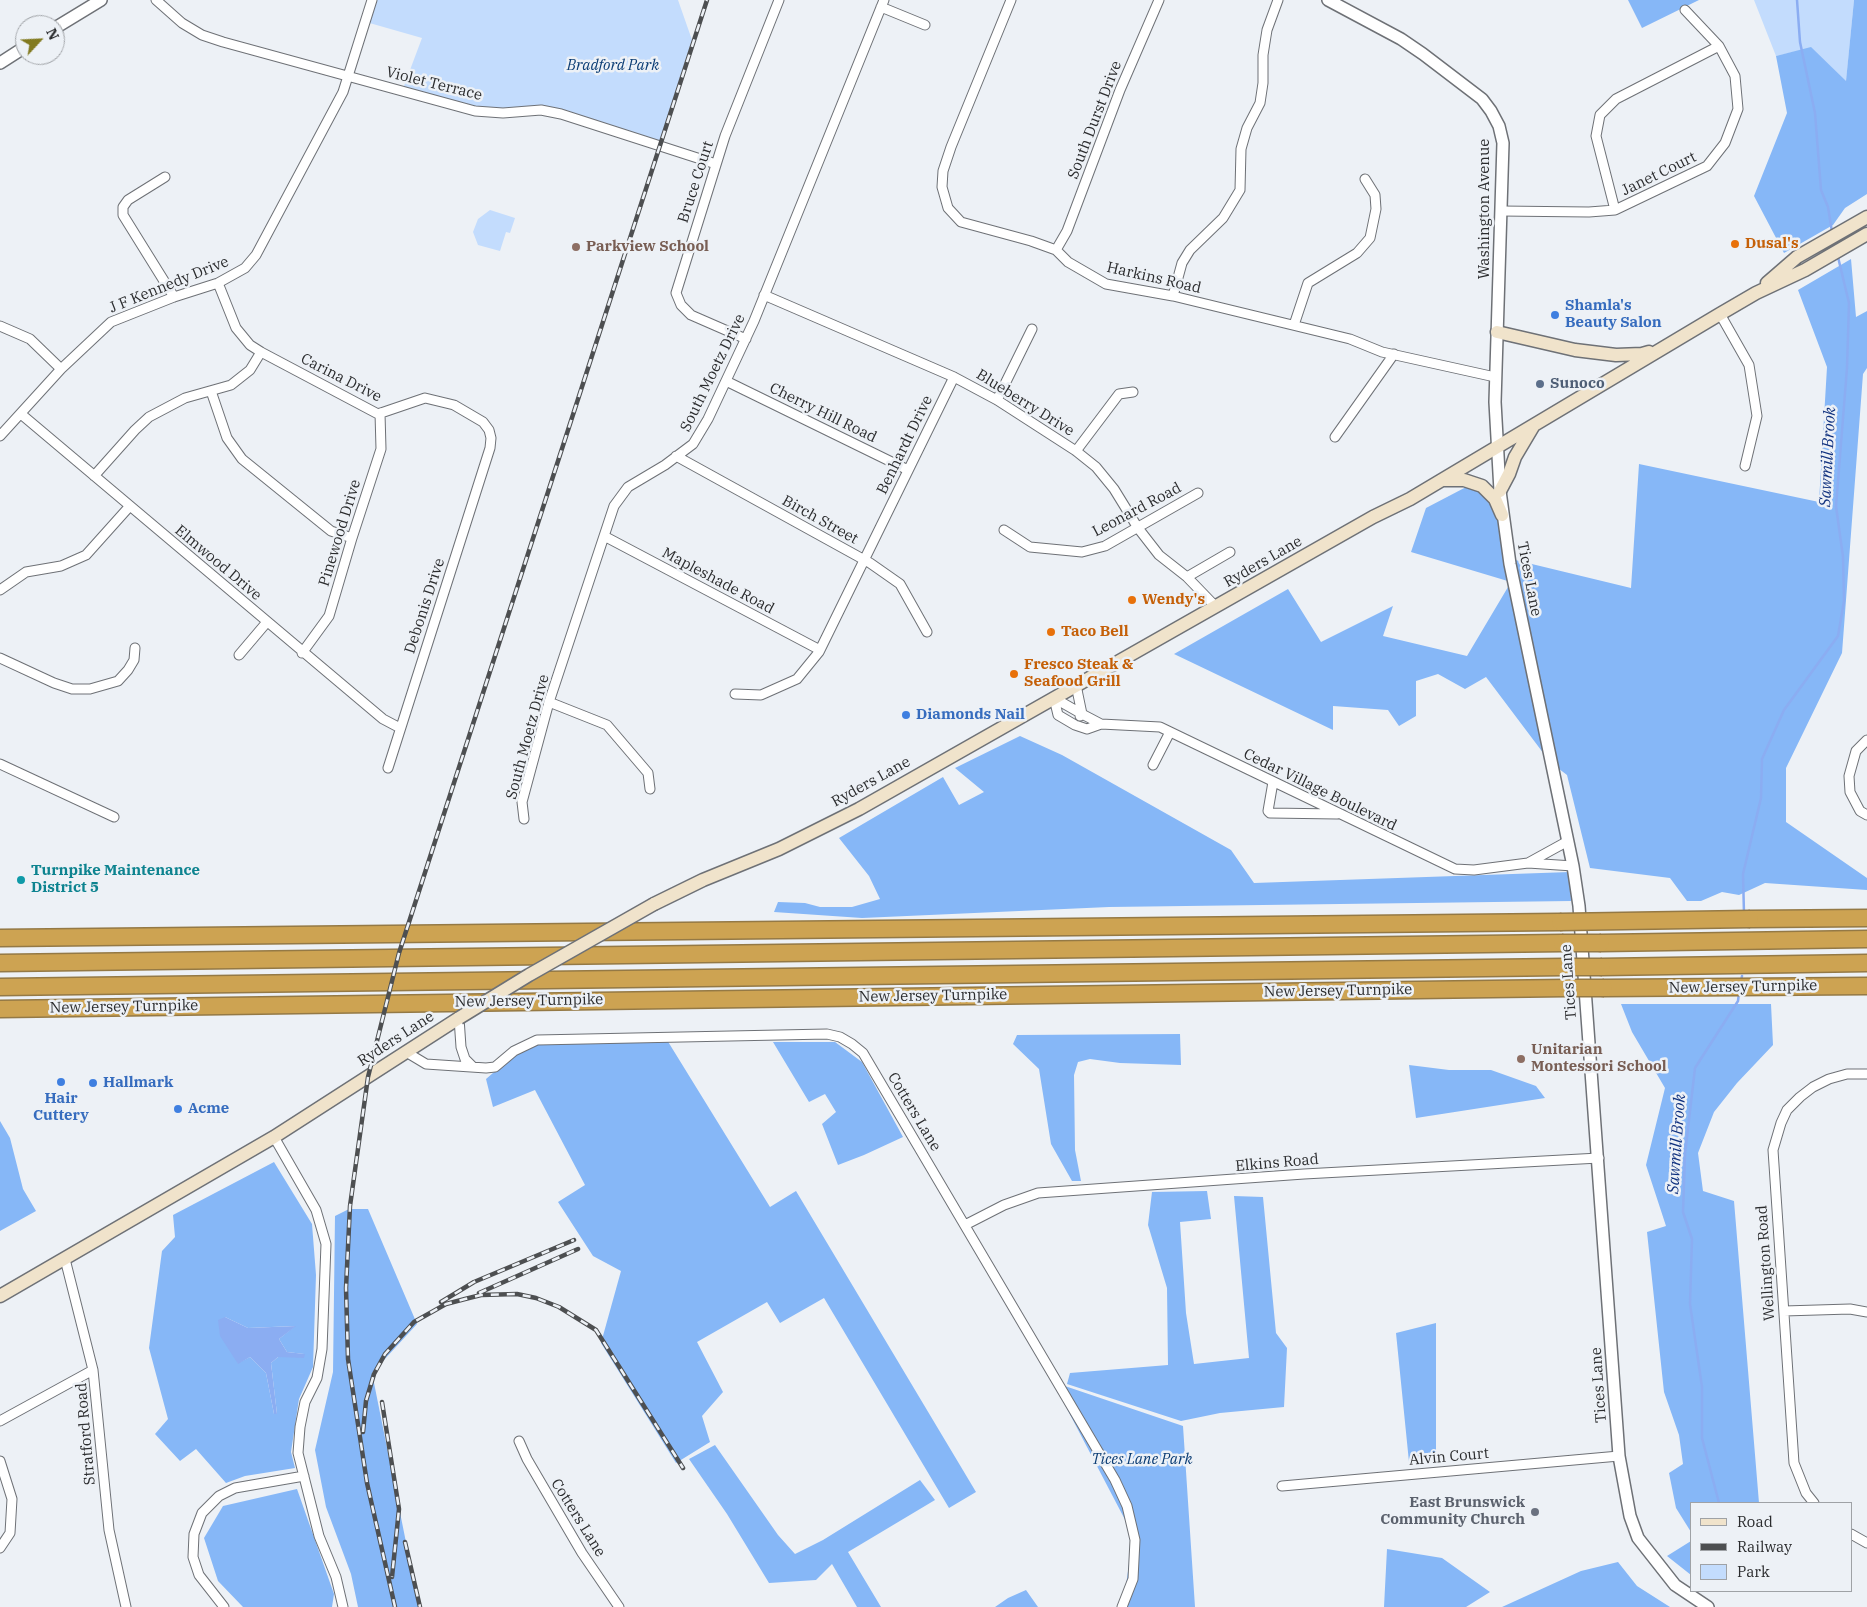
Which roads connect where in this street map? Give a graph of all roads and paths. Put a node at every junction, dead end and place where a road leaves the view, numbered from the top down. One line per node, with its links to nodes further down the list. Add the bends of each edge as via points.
1 (101, 0): 11 (street)
2 (156, 0): 16 (street, Violet Terrace, via 182,23 202,35)
3 (372, 0): 16 (street, J F Kennedy Drive)
4 (780, 0): 17 (street, Bruce Court)
5 (1011, 0): 24 (street, Harkins Road, via 951,147 943,171 942,187 948,208 961,222)
6 (1159, 0): 24 (street, South Durst Drive, via 1120,90 1067,231)
7 (1278, 0): 28 (street, via 1267,30 1260,103 1241,149 1240,190 1223,218 1182,262)
8 (1328, 0): 21 (street, Washington Avenue, via 1401,38 1482,100 1499,126 1503,143)
9 (883, 3): 12 (street); 27 (street, South Moetz Drive)
10 (1685, 10): 13 (street, Janet Court)
11 (65, 22)
12 (925, 26)
13 (1719, 46): 20 (street, Janet Court, via 1735,76 1738,109 1725,143 1707,166); 20 (street, via 1616,99 1600,115 1596,136)
14 (15, 53): 15 (street)
15 (0, 63)
16 (348, 75): 17 (street, Violet Terrace, via 475,110 503,113 541,110 561,114); 25 (street, J F Kennedy Drive, via 343,92 256,255 245,268)
17 (716, 164): 35 (street, Bruce Court, via 676,293 681,305 691,315)
18 (165, 177): 29 (street, via 128,200 123,207 123,215)
19 (1365, 179): 31 (street, via 1375,195 1376,209 1370,238 1357,253 1308,283)
20 (1615, 210): 21 (street, Janet Court)
21 (1502, 211): 34 (street, Washington Avenue)
22 (1867, 217): 26 (main road, Ryders Lane, via 1797,258)
23 (1867, 234): 26 (main road, Ryders Lane, via 1805,270)
24 (1056, 250): 28 (street, Harkins Road, via 1068,262 1106,284)
25 (218, 283): 29 (street, J F Kennedy Drive); 37 (street, Carina Drive, via 236,328 250,345)
26 (1756, 293): 30 (main road, Ryders Lane)
27 (764, 296): 35 (street, South Moetz Drive); 40 (street, Blueberry Drive)
28 (1173, 296): 31 (street, Harkins Road)
29 (174, 297): 39 (street, J F Kennedy Drive, via 111,322)
30 (1720, 314): 36 (main road, Ryders Lane); 55 (street, via 1750,366 1757,416)
31 (1294, 325): 38 (street, Harkins Road)
32 (0, 326): 39 (street, via 30,339)
33 (1032, 329): 45 (street)
34 (1497, 332): 36 (main road, via 1574,350 1616,355 1642,354); 41 (street, Washington Avenue)
35 (746, 340): 42 (street, South Moetz Drive)
36 (1661, 348): 48 (main road, Ryders Lane)
37 (261, 352): 43 (street, via 241,379); 47 (street, Carina Drive)
38 (1394, 354): 41 (street, Harkins Road); 50 (street)
39 (61, 369): 46 (street, J F Kennedy Drive)
40 (954, 377): 45 (street, Blueberry Drive); 56 (street, Benhardt Drive)
41 (1495, 377): 51 (street, Washington Avenue)
42 (726, 381): 54 (street, South Moetz Drive, via 693,444); 56 (street, Cherry Hill Road)
43 (211, 391): 57 (street, via 185,398 149,417); 66 (street, via 227,438 242,459 331,531)
44 (1133, 392): 52 (street, via 1119,394)
45 (997, 400): 52 (street, Blueberry Drive)
46 (21, 414): 49 (street, J F Kennedy Drive); 57 (street, Elmwood Drive)
47 (380, 414): 53 (street, Carina Drive, via 425,398 454,405 483,422 491,438); 66 (street, Pinewood Drive, via 382,449)
48 (1536, 423): 51 (main road, Ryders Lane); 59 (main road, via 1514,458)
49 (0, 436)
50 (1335, 437)
51 (1497, 448): 58 (main road, Ryders Lane); 59 (street, Tices Lane)
52 (1076, 451): 63 (street, Blueberry Drive, via 1096,467 1114,489)
53 (488, 453): 86 (street, Debonis Drive)
54 (676, 456): 65 (street, South Moetz Drive, via 628,487 614,506); 68 (street, Birch Street)
55 (1745, 466)
56 (908, 470): 68 (street, Benhardt Drive)
57 (94, 476): 61 (street, Elmwood Drive)
58 (1443, 480): 62 (main road, via 1464,480 1482,486 1495,499); 71 (main road, Ryders Lane, via 1373,516)
59 (1500, 491): 62 (street, Tices Lane)
60 (1198, 493): 63 (street, Leonard Road)
61 (129, 507): 70 (street, via 86,555 61,566 26,572); 72 (street, Elmwood Drive)
62 (1502, 515): 98 (street, Tices Lane)
63 (1138, 528): 64 (street, Leonard Road, via 1105,546 1082,552 1030,547); 69 (street, Blueberry Drive, via 1158,556)
64 (1004, 530)
65 (604, 536): 75 (street, Mapleshade Road); 82 (street, South Moetz Drive)
66 (352, 538): 76 (street, Pinewood Drive, via 329,616)
67 (1230, 552): 69 (street)
68 (864, 560): 73 (street, Birch Street, via 900,584); 75 (street, Benhardt Drive)
69 (1187, 578): 71 (street, Blueberry Drive)
70 (0, 590)
71 (1216, 607): 79 (main road, Ryders Lane)
72 (267, 622): 76 (street, Elmwood Drive); 77 (street)
73 (927, 632)
74 (135, 648): 78 (street, via 131,665 118,680 90,689 54,684)
75 (820, 650): 80 (street, Benhardt Drive, via 797,679 761,695)
76 (302, 653): 86 (street, Elmwood Drive, via 383,719)
77 (239, 655)
78 (0, 658)
79 (1076, 686): 81 (main road, Ryders Lane); 83 (street)
80 (736, 694)
81 (1054, 698): 83 (street, Cedar Village Boulevard); 85 (street, via 1058,715); 109 (main road, Ryders Lane, bridge, via 810,834 654,904)
82 (549, 702): 93 (street, via 607,726 648,773); 97 (street, South Moetz Drive, via 522,802)
83 (1082, 714): 84 (street, Cedar Village Boulevard); 85 (street)
84 (1101, 724): 85 (street, Cedar Village Boulevard, via 1087,729); 87 (street, Cedar Village Boulevard, via 1151,725)
85 (1075, 725)
86 (400, 728): 91 (street, Debonis Drive)
87 (1170, 732): 90 (street); 92 (street, Cedar Village Boulevard)
88 (1867, 740): 95 (street, via 1856,752 1849,776 1850,792 1860,811)
89 (0, 764): 96 (street)
90 (1153, 765)
91 (388, 768)
92 (1273, 782): 94 (street, Cedar Village Boulevard); 94 (street, via 1270,813)
93 (650, 789)
94 (1338, 814): 99 (street, Cedar Village Boulevard, via 1455,869 1474,870)
95 (1867, 815)
96 (114, 817)
97 (524, 819)
98 (1568, 841): 99 (street, Cedar Village Boulevard); 100 (street, Tices Lane)
99 (1528, 863): 100 (street, Cedar Village Boulevard)
100 (1573, 866): 114 (street, Tices Lane, via 1579,906)
101 (1867, 918): 102 (highway, bridge)
102 (0, 938)
103 (1867, 939): 104 (highway, bridge)
104 (0, 963)
105 (1867, 963): 107 (highway, New Jersey Turnpike, bridge)
106 (1867, 986): 108 (highway, New Jersey Turnpike, bridge)
107 (0, 987)
108 (0, 1009)
109 (459, 1018): 110 (main road, Ryders Lane); 111 (street, via 461,1047 465,1059)
110 (406, 1052): 111 (street, Cotters Lane, via 426,1064); 113 (main road, Ryders Lane)
111 (472, 1066): 115 (street, Cotters Lane, via 495,1067 514,1051 537,1040 827,1034 840,1037 863,1053)
112 (1867, 1074): 118 (street, Wellington Road, via 1847,1074 1813,1087 1787,1110 1776,1134 1772,1161)
113 (274, 1137): 116 (main road, Ryders Lane); 125 (street, via 316,1210 326,1244 322,1349 317,1378 305,1402 300,1427 298,1453)
114 (1598, 1158): 115 (street, Elkins Road, via 1038,1193); 123 (street, Tices Lane)
115 (965, 1224): 135 (street, Cotters Lane, via 1115,1480 1126,1506 1135,1540 1135,1558)
116 (65, 1259): 117 (main road, Ryders Lane); 120 (street, Stratford Road)
117 (0, 1296)
118 (1784, 1312): 119 (street, via 1850,1309); 127 (street, Wellington Road, via 1794,1463)
119 (1867, 1312)
120 (93, 1370): 121 (street); 131 (street, Stratford Road, via 109,1530)
121 (0, 1420)
122 (519, 1441): 134 (street, Cotters Lane, via 582,1553)
123 (1619, 1456): 126 (street, Alvin Court); 136 (street, Tices Lane, via 1630,1516 1638,1538 1675,1585)
124 (0, 1461): 130 (street, via 12,1499 10,1533)
125 (304, 1476): 132 (street, via 235,1488 219,1496 202,1513 194,1534 193,1557 199,1575); 133 (street, via 319,1536 336,1577)
126 (1282, 1486)
127 (1813, 1502)
128 (1852, 1535): 129 (street)
129 (1867, 1543)
130 (0, 1548)
131 (126, 1607)
132 (224, 1607)
133 (343, 1607)
134 (619, 1607)
135 (1122, 1607)
136 (1708, 1607)

